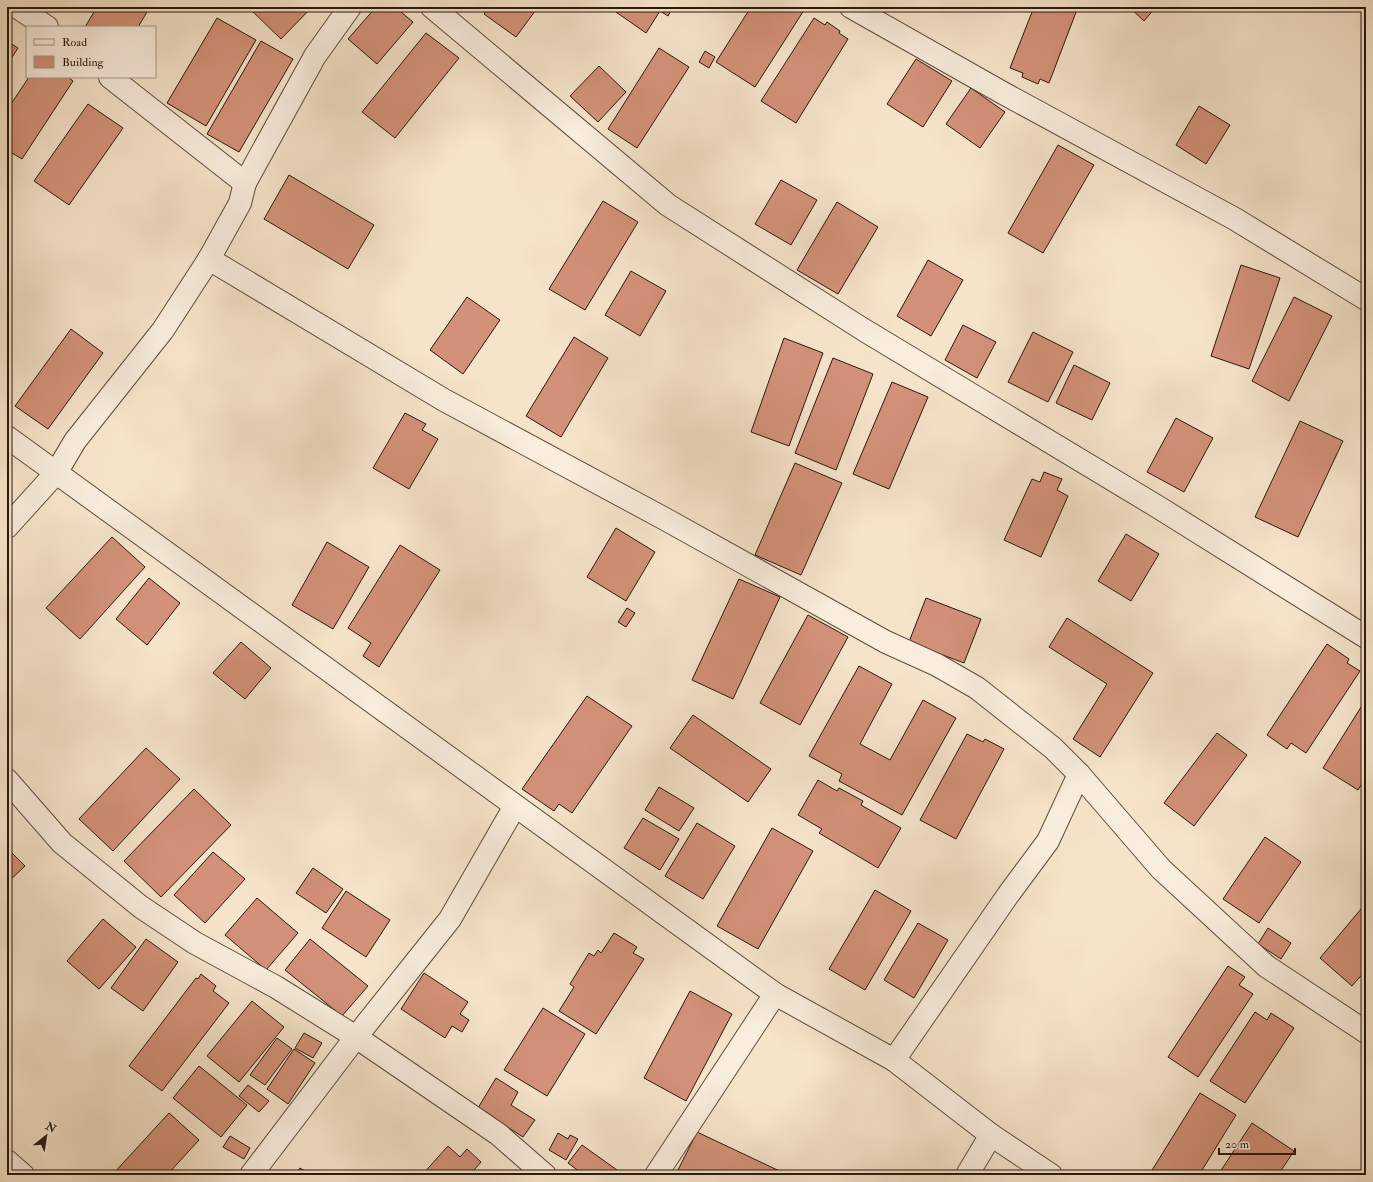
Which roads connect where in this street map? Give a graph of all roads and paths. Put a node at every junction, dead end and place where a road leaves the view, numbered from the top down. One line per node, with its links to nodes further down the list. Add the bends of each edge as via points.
1 (17, 7): 5 (street)
2 (350, 7): 7 (street, via 315,56)
3 (432, 7): 13 (street, via 668,205 864,330 1158,507)
4 (851, 7): 9 (street, via 1003,93 1235,218)
5 (46, 26)
6 (111, 78): 7 (street)
7 (245, 183): 8 (street, via 240,203)
8 (209, 259): 11 (street, via 163,330 75,441); 14 (street, via 444,400 886,642 937,665 977,688 1054,748)
9 (1366, 299)
10 (7, 436): 11 (street)
11 (56, 473): 12 (street); 16 (street)
12 (7, 527)
13 (1366, 637)
14 (1079, 774): 18 (street, via 1160,869 1266,966); 20 (street, via 1048,840)
15 (7, 780): 19 (street, via 62,843 141,908 195,943 276,987)
16 (514, 806): 17 (street); 19 (street, via 450,919)
17 (775, 994): 20 (street); 26 (street)
18 (1366, 1032)
19 (356, 1037): 24 (street); 25 (street, via 498,1134)
20 (894, 1060): 21 (street)
21 (991, 1135): 27 (street); 28 (street)
22 (7, 1162): 23 (street)
23 (23, 1175)
24 (251, 1175)
25 (545, 1175)
26 (656, 1175)
27 (967, 1175)
28 (1051, 1175)

